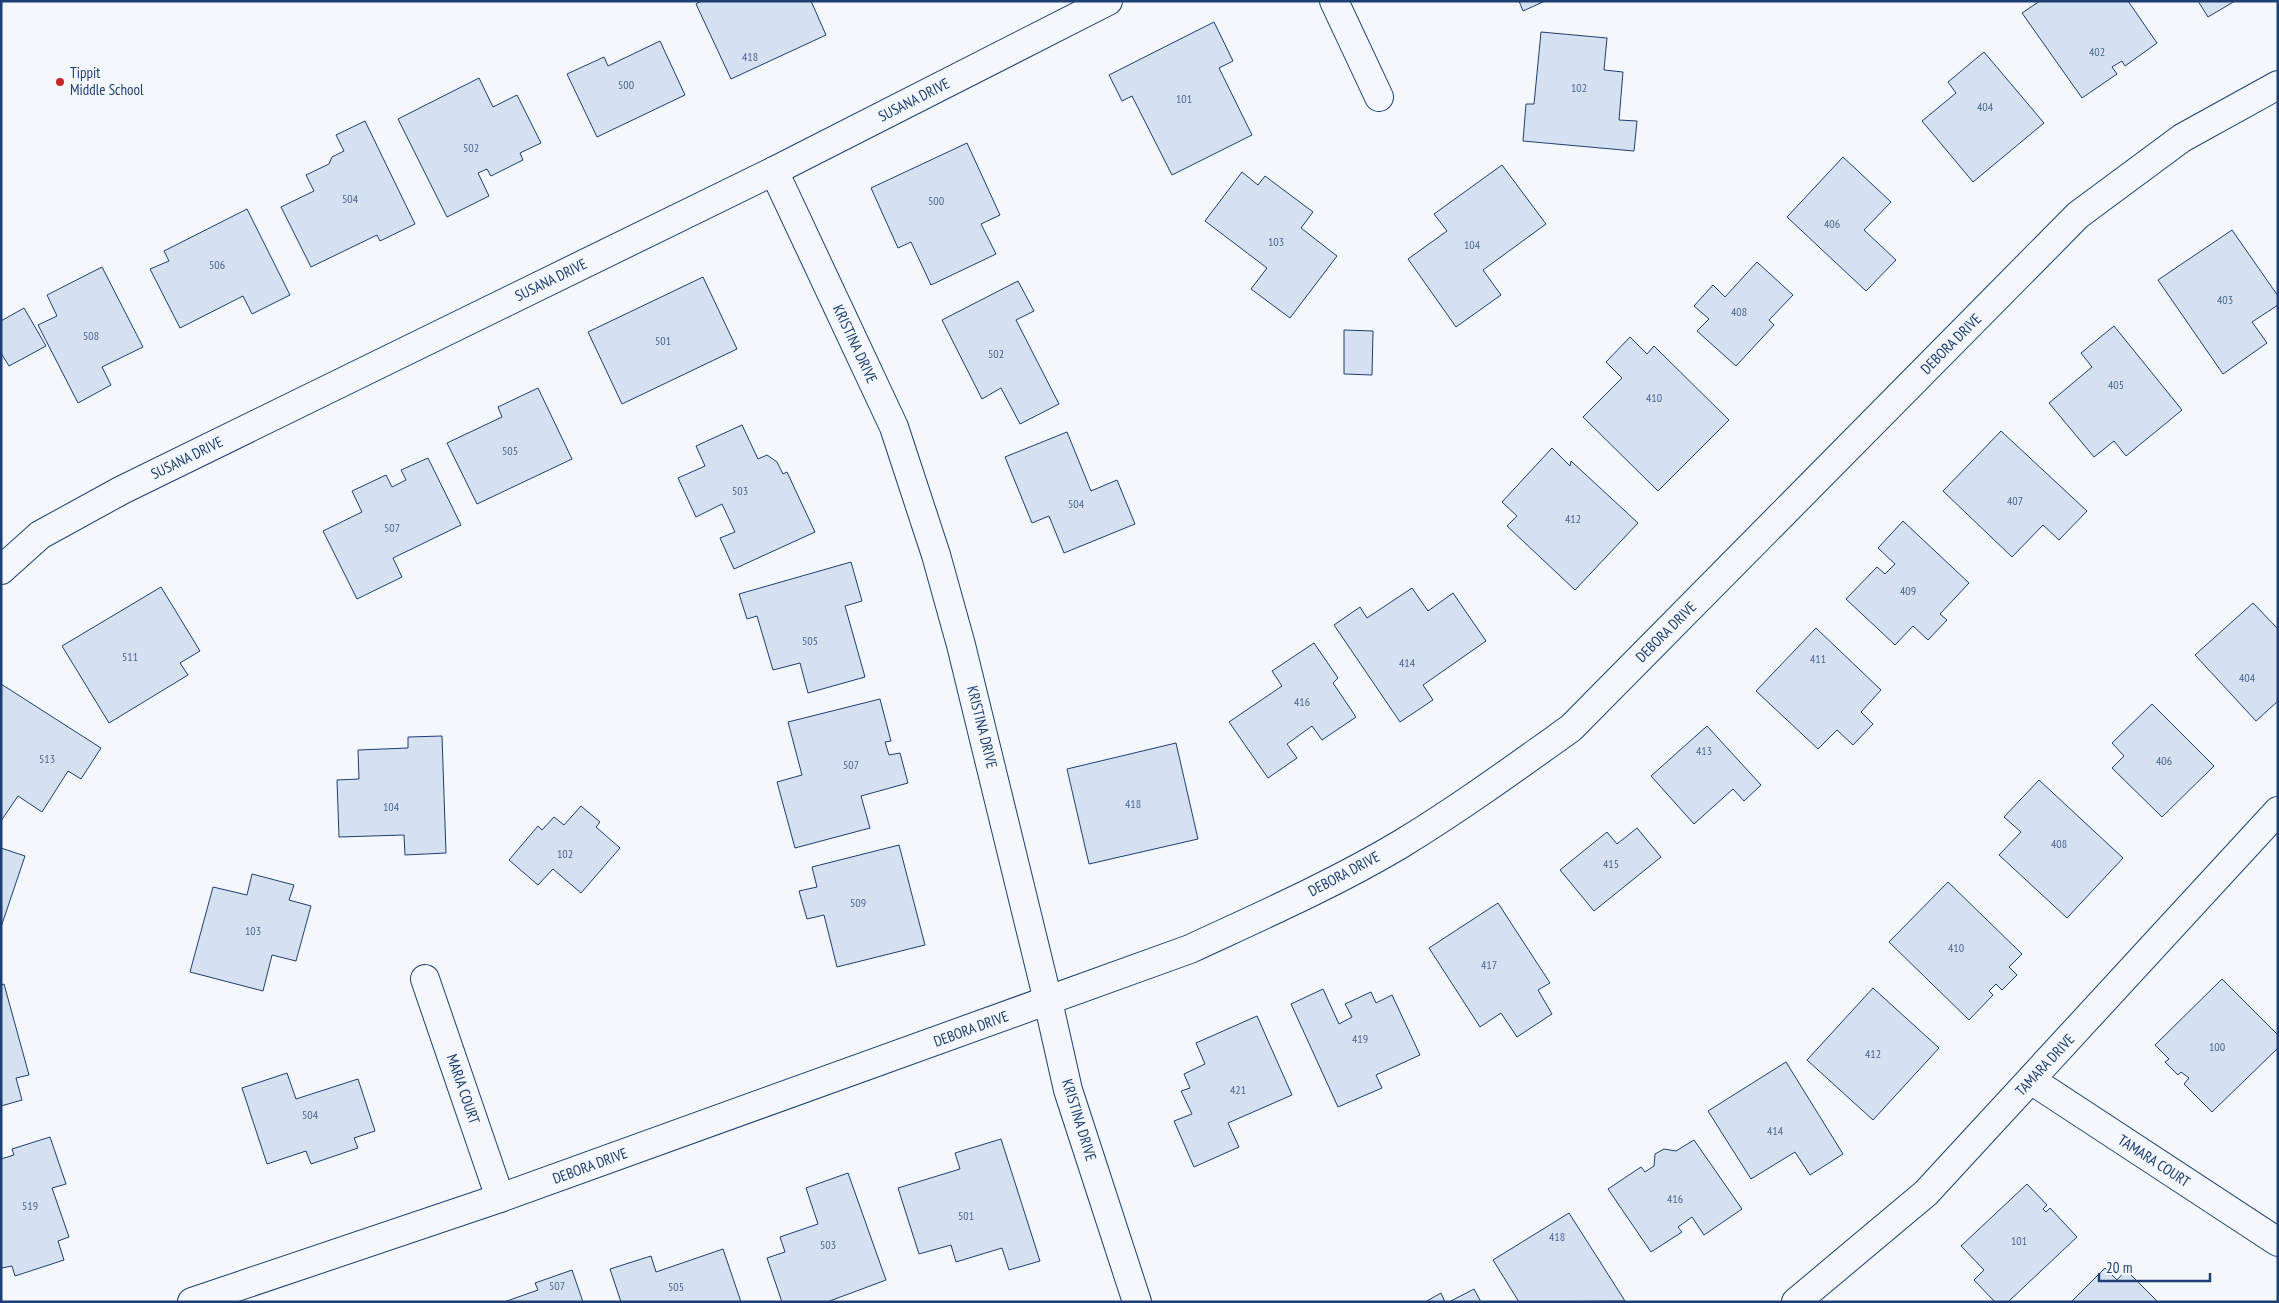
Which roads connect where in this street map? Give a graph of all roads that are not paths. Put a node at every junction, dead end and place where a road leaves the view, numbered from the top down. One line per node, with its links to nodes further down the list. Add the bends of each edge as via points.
1 (1108, 1): 5 (street, SUSANA DRIVE)
2 (1334, 1): 4 (street)
3 (2278, 84): 9 (street, DEBORA DRIVE, via 2182,138 2078,215 1571,728 1490,787 1400,844 1288,903 1190,950)
4 (1380, 97)
5 (774, 171): 6 (street, SUSANA DRIVE, via 122,490 40,535); 9 (street, KRISTINA DRIVE, via 894,427 962,645)
6 (1, 570)
7 (2278, 811): 10 (street, TAMARA DRIVE)
8 (425, 979): 11 (street, MARIA COURT)
9 (1048, 1001): 11 (street, DEBORA DRIVE); 14 (street, KRISTINA DRIVE, via 1068,1090)
10 (2031, 1080): 12 (street, TAMARA COURT); 15 (street, TAMARA DRIVE, via 1926,1193)
11 (500, 1198): 13 (street, DEBORA DRIVE)
12 (2278, 1242)
13 (192, 1302)
14 (1137, 1302)
15 (1796, 1302)

